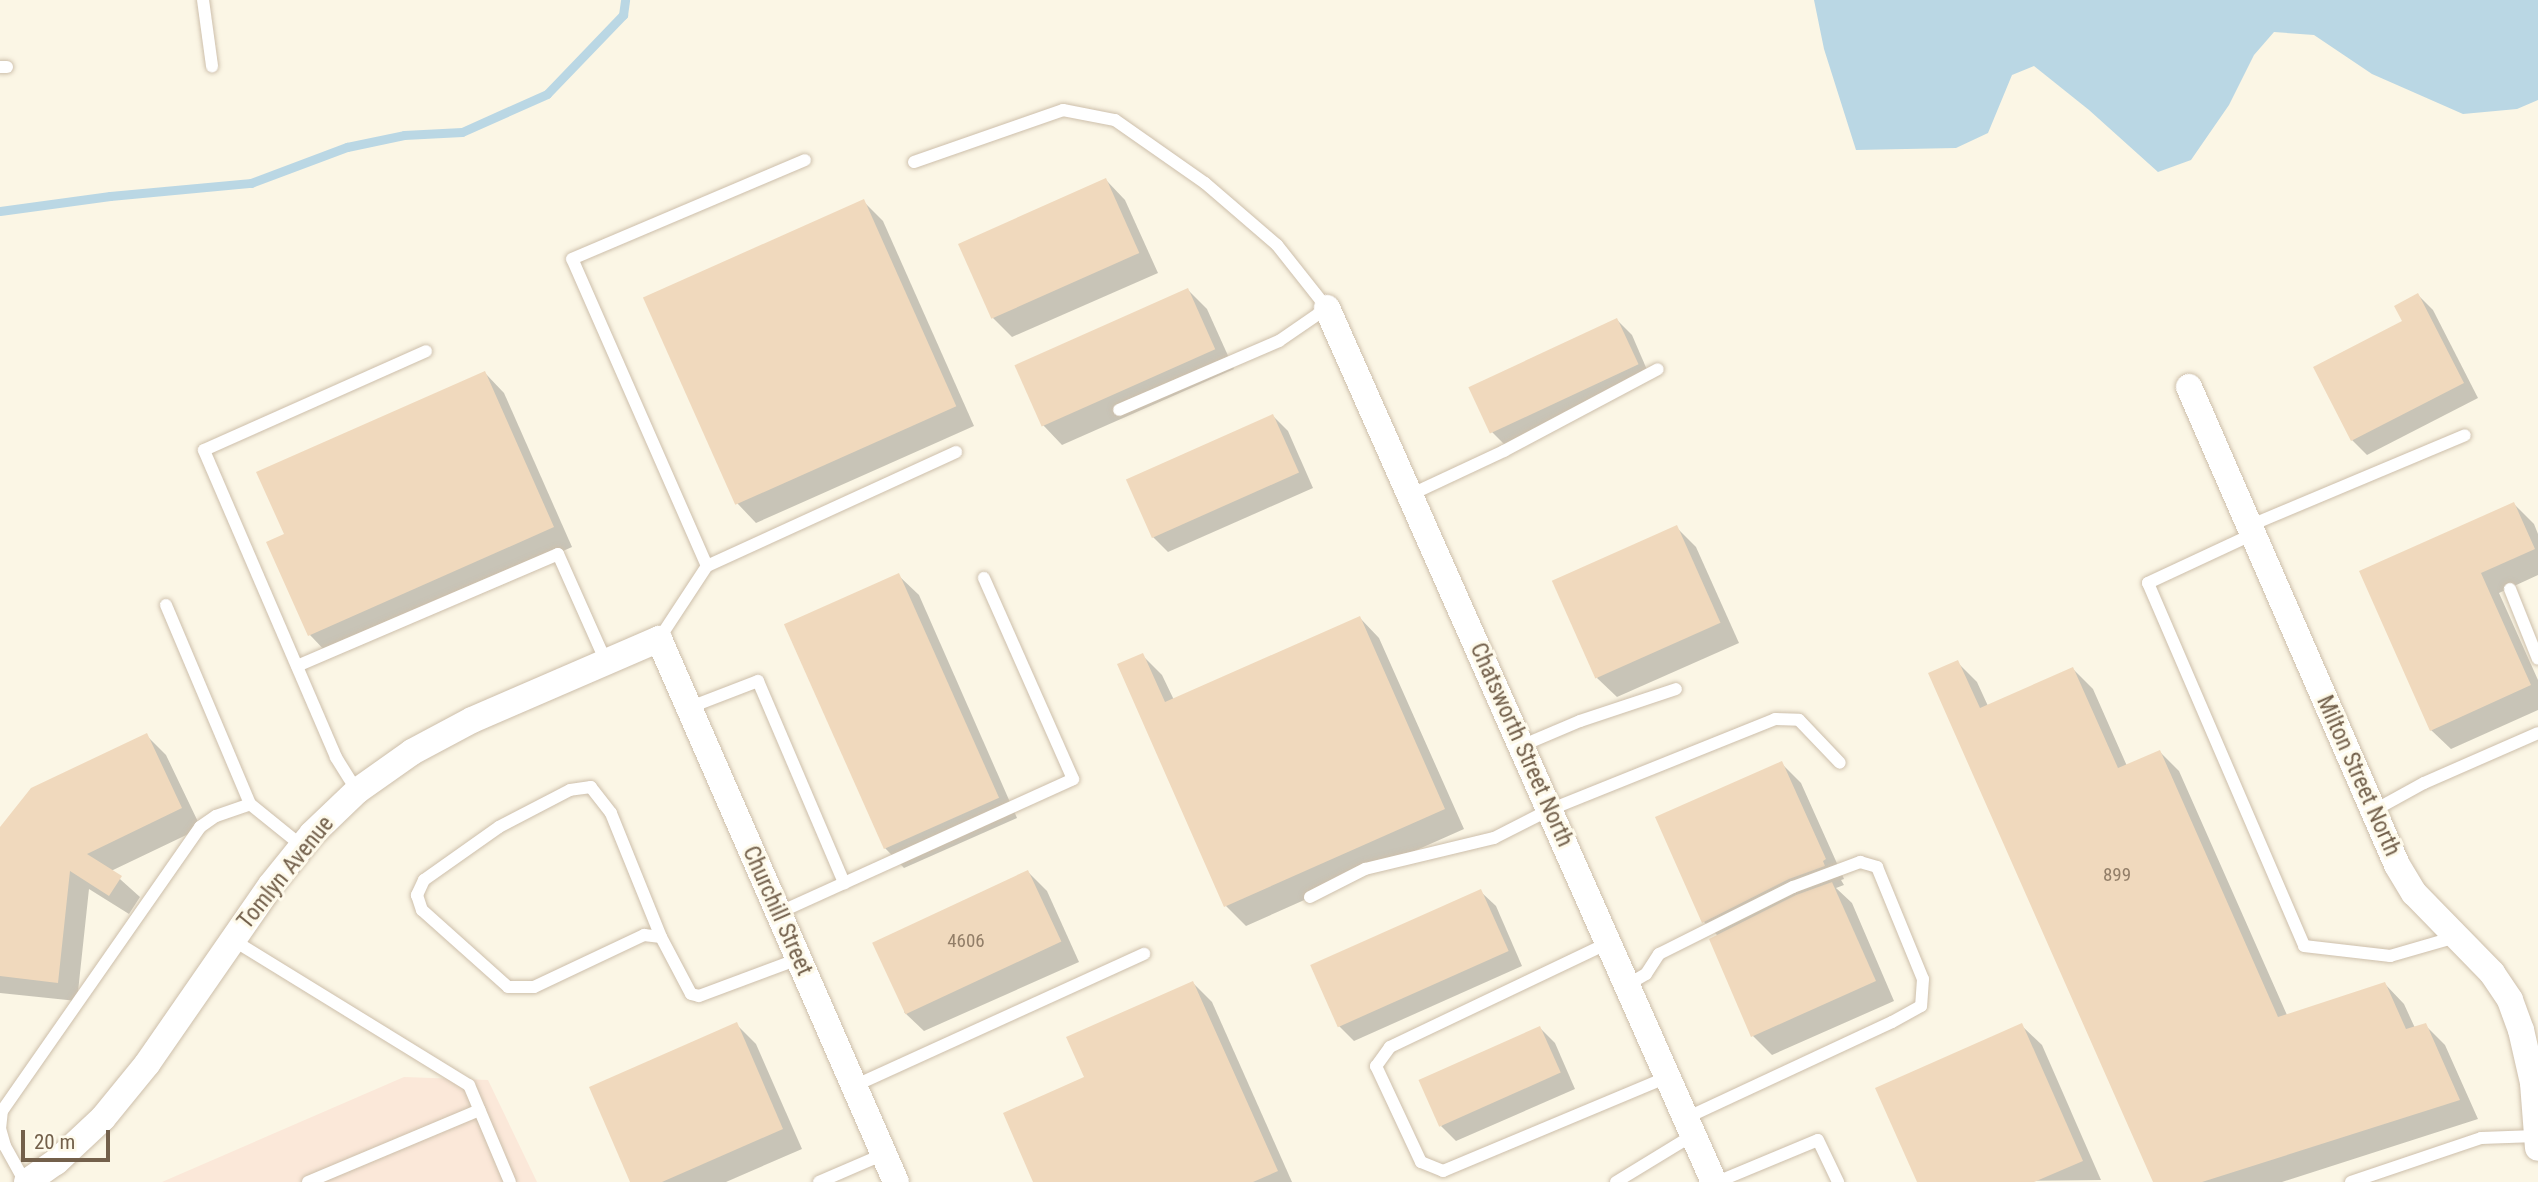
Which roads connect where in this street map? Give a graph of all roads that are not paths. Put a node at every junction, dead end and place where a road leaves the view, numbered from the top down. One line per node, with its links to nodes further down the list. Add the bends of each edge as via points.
1 (203, 0): 2 (lane)
2 (212, 66)
3 (805, 160): 14 (lane, via 572,259)
4 (914, 162): 5 (lane, via 1063,110 1115,120 1205,183 1277,245)
5 (1327, 308): 9 (lane, via 1279,341); 12 (street, Chatsworth Street North)
6 (426, 351): 21 (lane, via 204,450)
7 (1658, 369): 12 (lane)
8 (2189, 387): 13 (street, Milton Street North)
9 (1119, 410)
10 (2465, 435): 13 (lane)
11 (956, 452): 14 (lane)
12 (1410, 495): 25 (street, Chatsworth Street North)
13 (2251, 530): 30 (street, Milton Street North); 36 (lane, via 2148,583 2304,946 2390,956)
14 (707, 566): 18 (lane)
15 (984, 578): 32 (lane, via 1073,779)
16 (2510, 589): 19 (lane)
17 (166, 605): 28 (lane)
18 (659, 639): 20 (street, Tomlyn Avenue); 23 (street, Churchill Street)
19 (2538, 659)
20 (606, 662): 21 (lane, via 558,554); 27 (street, Tomlyn Avenue, via 472,720 411,752)
21 (298, 666): 27 (lane, via 337,757)
22 (1676, 689): 25 (lane)
23 (688, 708): 32 (lane, via 758,681); 34 (street, Churchill Street)
24 (2538, 733): 30 (lane, via 2424,783)
25 (1521, 746): 29 (street, Chatsworth Street North)
26 (1840, 763): 29 (lane, via 1799,720 1775,719)
27 (358, 791): 31 (street, Tomlyn Avenue)
28 (250, 804): 31 (lane); 49 (lane, via 200,827 2,1111 0,1129 5,1146)
29 (1549, 810): 33 (lane, via 1494,838 1365,869); 38 (street, Chatsworth Street North)
30 (2373, 811): 36 (street, Milton Street North, via 2414,893)
31 (302, 846): 37 (street, Tomlyn Avenue)
32 (844, 883): 34 (lane)
33 (1310, 897)
34 (778, 913): 40 (street, Churchill Street)
35 (662, 937): 35 (lane, via 644,935 534,987 508,987 422,910 417,895 424,880 499,827 570,790 591,788 611,813); 40 (lane, via 691,994 699,996)
36 (2456, 937): 44 (street, Milton Street North, via 2492,973 2510,1000 2521,1030)
37 (233, 940): 45 (lane, via 469,1085); 49 (street, Tomlyn Avenue, via 147,1064 103,1118 56,1162)
38 (1608, 943): 41 (street, Chatsworth Street North); 42 (lane, via 1390,1047 1376,1066 1421,1162 1443,1171)
39 (1144, 954): 43 (lane)
40 (798, 959): 43 (street, Churchill Street)
41 (1627, 985): 42 (street, Chatsworth Street North); 46 (lane, via 1646,974 1660,954 1793,887 1860,862 1877,867 1923,979 1921,1006)
42 (1668, 1077): 46 (street, Chatsworth Street North)
43 (854, 1086): 48 (street, Churchill Street)
44 (2536, 1106): 47 (street, Milton Street North)
45 (479, 1110): 50 (lane); 51 (lane)
46 (1689, 1126): 54 (lane); 55 (street, Chatsworth Street North)
47 (2537, 1142): 57 (lane, via 2481,1138)
48 (884, 1154): 52 (lane); 53 (street, Churchill Street)
49 (26, 1182)
50 (308, 1182)
51 (510, 1182)
52 (819, 1182)
53 (896, 1182)
54 (1616, 1182)
55 (1716, 1182): 56 (lane, via 1818,1140)
56 (1838, 1182)
57 (2351, 1182)

